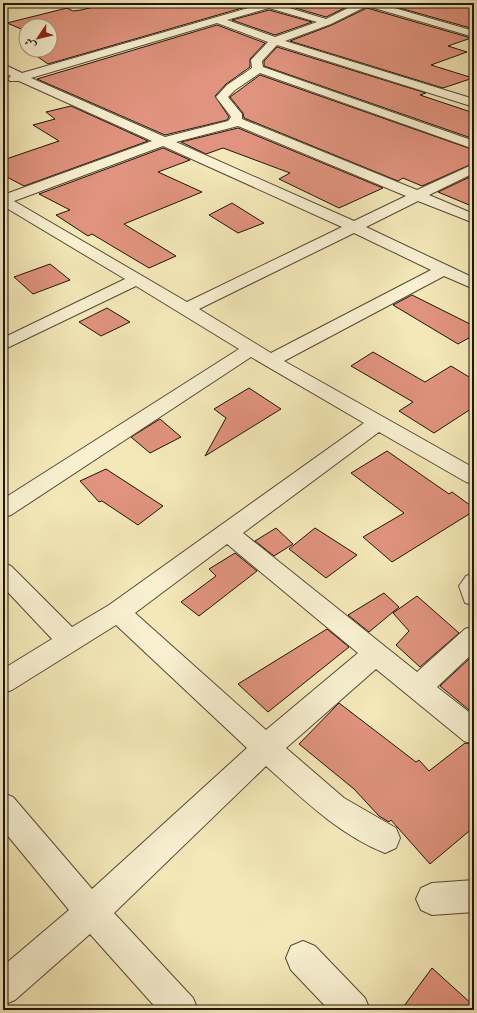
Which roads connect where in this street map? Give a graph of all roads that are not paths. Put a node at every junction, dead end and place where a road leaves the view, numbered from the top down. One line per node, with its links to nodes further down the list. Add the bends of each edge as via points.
1 (366, 3): 4 (street); 5 (street)
2 (269, 4): 3 (street); 4 (street)
3 (217, 20): 6 (street); 9 (street)
4 (327, 22): 6 (street)
5 (474, 34)
6 (275, 41): 8 (street, via 256,60); 11 (street)
7 (3, 67): 9 (street)
8 (258, 69): 12 (street, via 252,76 230,87 222,97 235,111); 14 (street)
9 (20, 77): 10 (street); 13 (street)
10 (3, 82)
11 (474, 103)
12 (236, 121): 13 (street, via 233,124); 16 (street)
13 (165, 141): 17 (street); 19 (street)
14 (474, 145)
15 (474, 168): 16 (street)
16 (418, 195): 18 (street); 19 (street)
17 (3, 200): 21 (street)
18 (474, 219)
19 (354, 227): 20 (street); 23 (street)
20 (444, 270): 22 (street); 26 (street)
21 (136, 280): 23 (street); 24 (street)
22 (474, 284)
23 (186, 309): 25 (street)
24 (3, 345)
25 (250, 350): 26 (street); 29 (street)
26 (270, 361): 27 (street)
27 (379, 422): 28 (street); 30 (street)
28 (471, 470)
29 (3, 509)
30 (227, 532): 34 (street); 37 (street)
31 (3, 572): 36 (street)
32 (474, 582): 33 (street, via 471,586)
33 (474, 596)
34 (118, 612): 36 (street); 41 (street)
35 (474, 636): 39 (street)
36 (71, 642): 38 (street)
37 (376, 653): 39 (street); 41 (street)
38 (3, 682)
39 (418, 688): 40 (street)
40 (474, 732)
41 (266, 748): 43 (street, via 334,808); 46 (street)
42 (3, 807): 46 (street)
43 (385, 838)
44 (474, 896): 45 (street)
45 (432, 899)
46 (91, 912): 48 (street); 49 (street)
47 (303, 958): 50 (street)
48 (3, 988)
49 (181, 1010)
50 (353, 1010)

